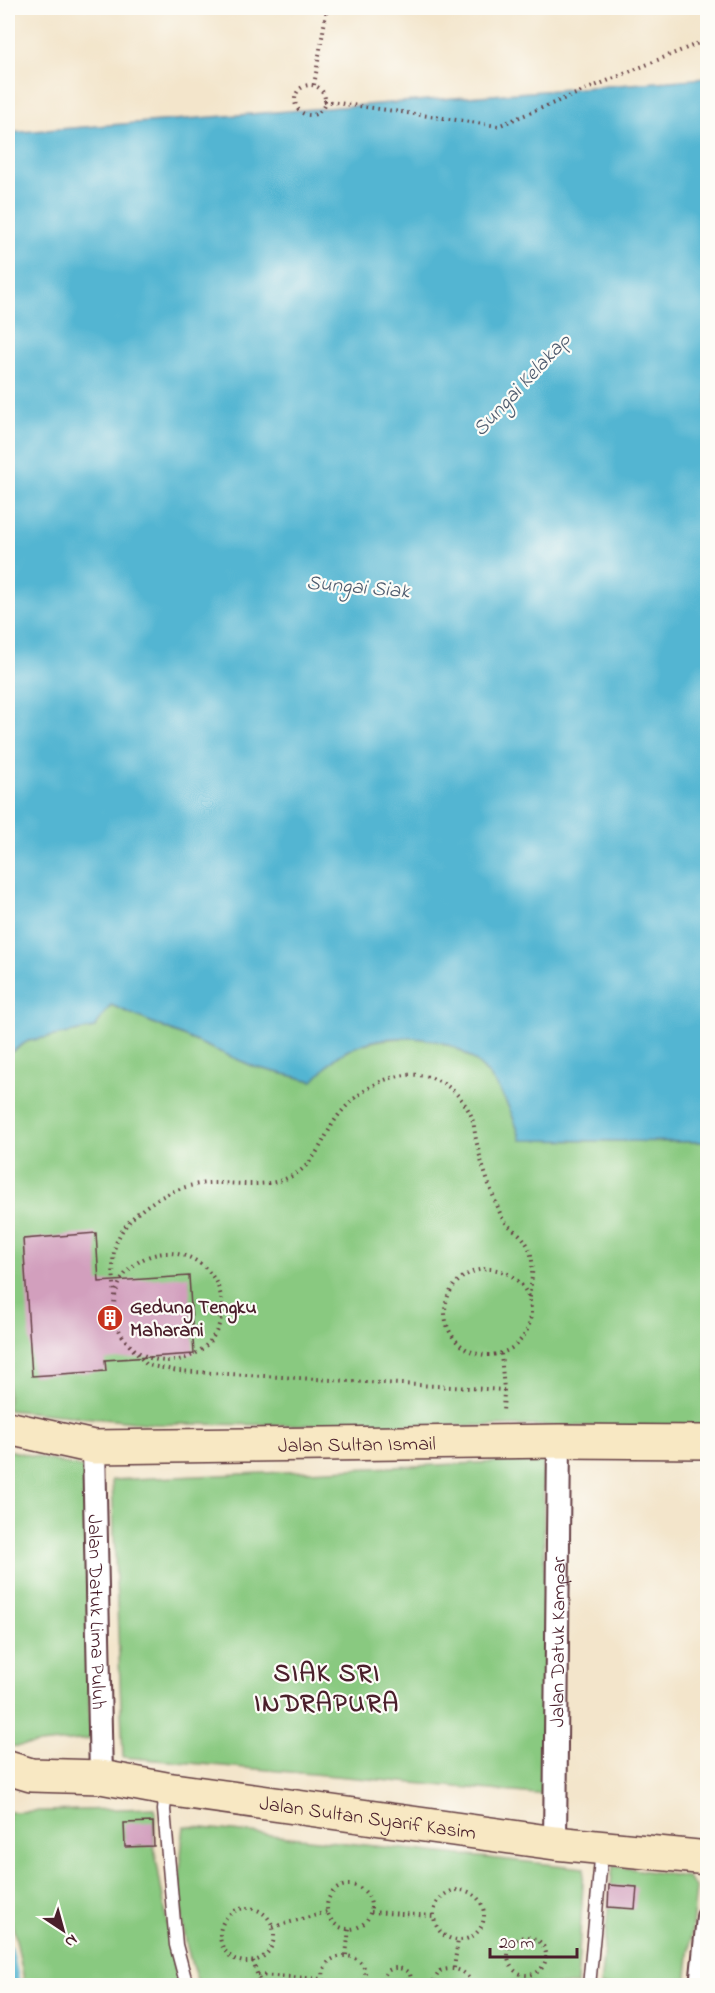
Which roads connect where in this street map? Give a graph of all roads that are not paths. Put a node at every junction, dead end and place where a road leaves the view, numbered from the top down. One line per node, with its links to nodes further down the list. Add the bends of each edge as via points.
1 (8, 1428): 4 (street, Jalan Sultan Ismail)
2 (559, 1441): 3 (street, Jalan Sultan Ismail); 4 (street, Jalan Sultan Ismail); 8 (street, Jalan Datuk Kampar)
3 (708, 1442)
4 (94, 1447): 6 (street, Jalan Datuk Lima Puluh)
5 (15, 1776): 6 (street, Jalan Sultan Syarif Kasim)
6 (101, 1777): 7 (street, Jalan Sultan Syarif Kasim)
7 (166, 1789): 8 (street, Jalan Sultan Syarif Kasim); 12 (lane, via 164,1810 176,1945)
8 (555, 1843): 9 (street, Jalan Sultan Syarif Kasim)
9 (603, 1848): 10 (street, Jalan Sultan Syarif Kasim); 13 (lane)
10 (708, 1858)
11 (708, 1917): 14 (street)
12 (186, 1986)
13 (589, 1986)
14 (701, 1986)

